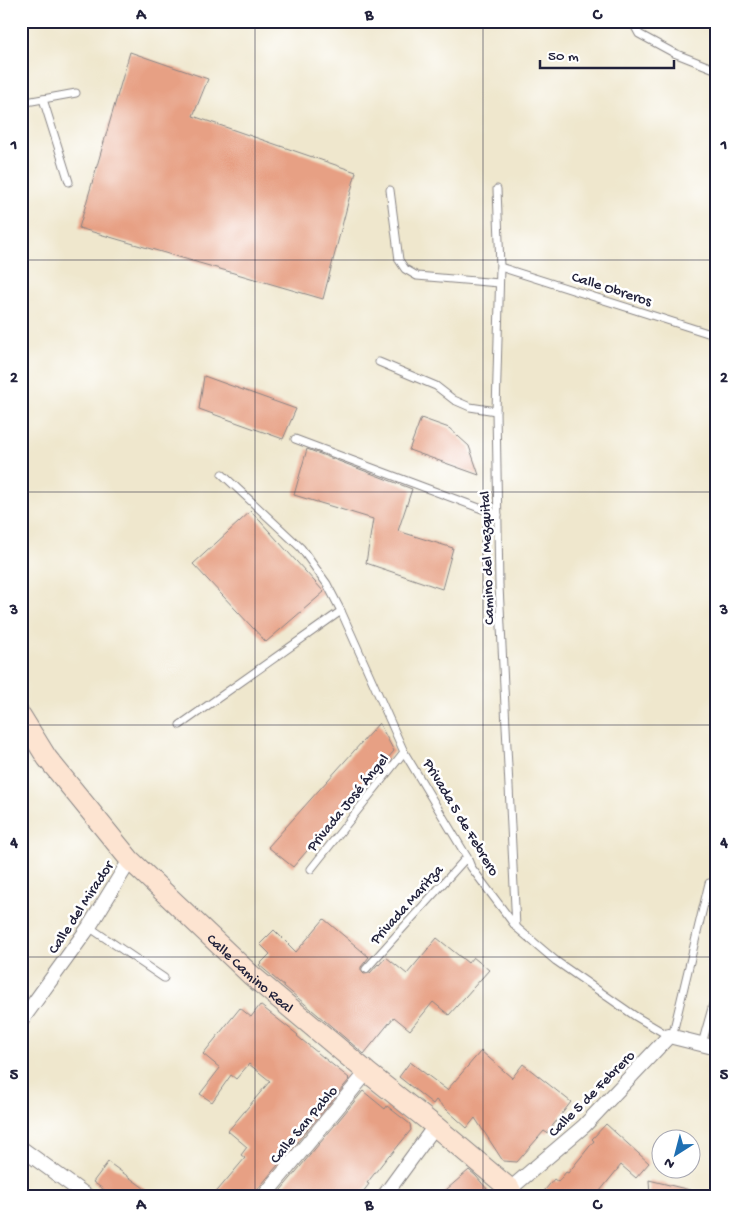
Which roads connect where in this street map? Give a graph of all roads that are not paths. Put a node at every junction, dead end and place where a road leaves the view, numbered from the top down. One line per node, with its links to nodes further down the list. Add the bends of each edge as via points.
1 (632, 21): 2 (lane, via 639,34 674,53)
2 (717, 70)
3 (76, 93): 4 (lane)
4 (43, 99): 5 (lane); 6 (lane)
5 (21, 103)
6 (69, 182)
7 (497, 189): 9 (lane, Camino del Mezquital)
8 (390, 190): 10 (lane, via 399,260 405,269 417,276)
9 (500, 267): 10 (lane, Camino del Mezquital); 11 (lane, Calle Obreros)
10 (499, 283): 13 (lane, Camino del Mezquital)
11 (717, 336)
12 (379, 362): 13 (lane, via 436,386 462,404)
13 (496, 411): 16 (lane, Camino del Mezquital)
14 (295, 440): 16 (lane)
15 (222, 474): 17 (lane, Privada 5 de Febrero, via 301,548 327,584)
16 (498, 515): 26 (lane, Camino del Mezquital)
17 (341, 611): 19 (lane); 20 (lane, Privada 5 de Febrero)
18 (21, 716): 22 (street, Calle Camino Real, via 47,758)
19 (180, 725)
20 (404, 752): 21 (lane, Privada 5 de Febrero); 23 (lane, Privada José Ángel)
21 (467, 857): 26 (lane, Privada 5 de Febrero); 27 (lane, Privada Maritza)
22 (130, 860): 25 (street, Calle del Mirador); 34 (street, Calle Camino Real, via 251,975)
23 (311, 869)
24 (709, 883): 31 (lane)
25 (90, 927): 28 (lane); 30 (street, Calle del Mirador)
26 (516, 927): 31 (lane, Privada 5 de Febrero, via 556,961 635,1016)
27 (366, 969)
28 (164, 978)
29 (717, 990): 32 (lane)
30 (21, 1020)
31 (671, 1036): 32 (street, Privada 5 de Febrero); 37 (street, Calle 5 de Febrero, via 584,1126)
32 (702, 1044): 33 (street, Privada 5 de Febrero)
33 (717, 1048)
34 (367, 1072): 35 (street, Calle Camino Real); 39 (street, Calle San Pablo)
35 (435, 1126): 37 (street, Calle Camino Real); 40 (street)
36 (21, 1148): 38 (street)
37 (512, 1193)
38 (87, 1196)
39 (264, 1196)
40 (384, 1196)

